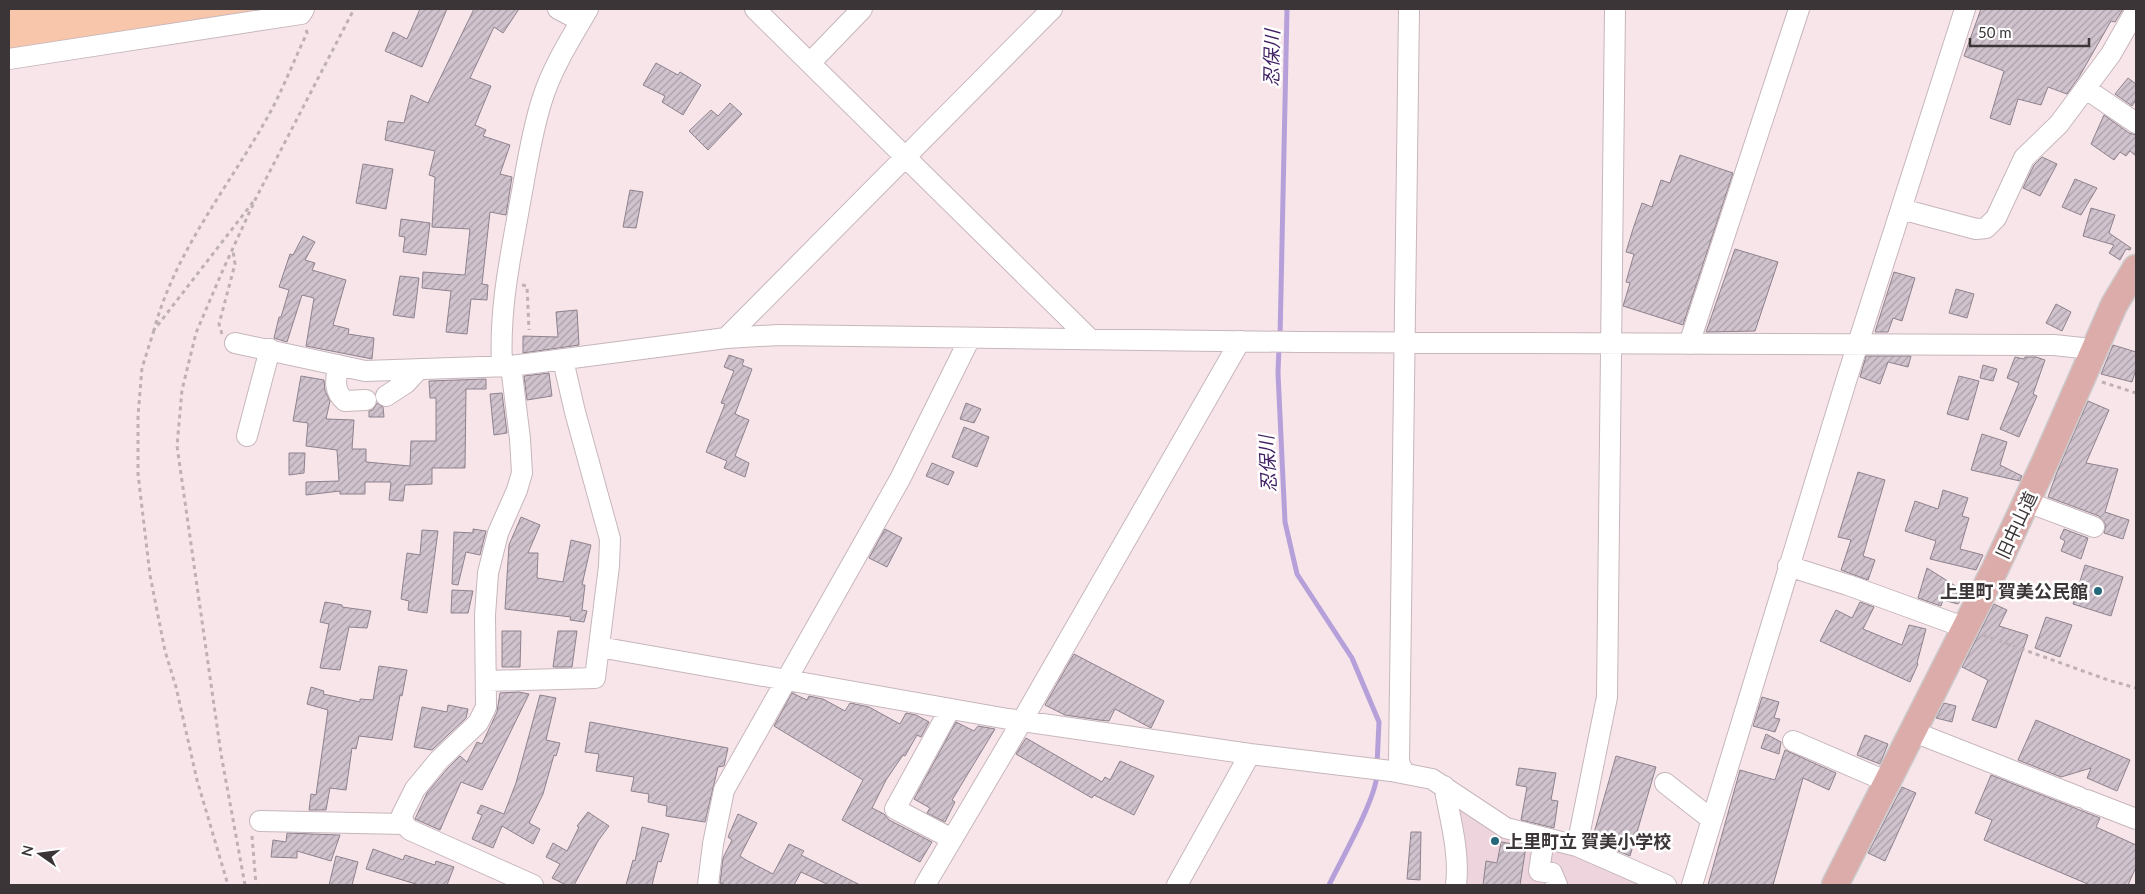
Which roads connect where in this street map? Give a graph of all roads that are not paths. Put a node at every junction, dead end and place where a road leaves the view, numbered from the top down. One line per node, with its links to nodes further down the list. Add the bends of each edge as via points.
1 (558, 9): 11 (street)
2 (755, 9): 13 (street)
3 (862, 9): 13 (street)
4 (1052, 9): 16 (street)
5 (1409, 9): 23 (street)
6 (1615, 9): 25 (street)
7 (1799, 9): 26 (street)
8 (1965, 9): 17 (street)
9 (2136, 10): 14 (street, via 2111,54)
10 (303, 12): 12 (street)
11 (585, 15): 32 (street, via 558,61 542,99 531,144 505,284 500,333)
12 (9, 59)
13 (810, 63): 16 (street)
14 (2086, 88): 15 (street); 17 (street, via 2059,124 2024,158 1990,226 1976,229)
15 (2136, 123)
16 (905, 157): 19 (street); 21 (street)
17 (1901, 209): 27 (street)
18 (2136, 268): 29 (main road, 旧中山道)
19 (726, 338): 20 (street, via 779,335); 30 (street)
20 (970, 338): 21 (street); 41 (street, via 900,479)
21 (1089, 338): 22 (street)
22 (1240, 341): 23 (street); 43 (street)
23 (1405, 342): 25 (street); 47 (street, via 1399,762)
24 (235, 343): 28 (street)
25 (1611, 344): 26 (street); 57 (street, via 1607,697)
26 (1689, 344): 27 (street)
27 (1857, 345): 29 (street, via 2054,345); 37 (street)
28 (270, 349): 31 (street); 34 (street)
29 (2093, 352): 35 (main road, 旧中山道)
30 (563, 360): 32 (street); 39 (street, via 610,540)
31 (338, 365): 33 (street, via 365,371); 33 (street, via 336,390 345,401 376,398 406,383)
32 (506, 366): 33 (street); 40 (street, via 520,438 522,473 498,533 488,573 485,615)
33 (419, 369)
34 (247, 436)
35 (2027, 502): 36 (street); 38 (main road, 旧中山道)
36 (2094, 527)
37 (1788, 566): 38 (street); 52 (street)
38 (1966, 628): 44 (main road, 旧中山道)
39 (599, 647): 40 (street, via 595,678); 41 (street)
40 (487, 681): 54 (street, via 485,712 415,790 403,810)
41 (784, 681): 42 (street); 59 (street, via 724,790 712,844)
42 (950, 710): 43 (street); 55 (street, via 895,809)
43 (1022, 721): 46 (street); 55 (street)
44 (1914, 732): 48 (main road, 旧中山道); 51 (street)
45 (1793, 741): 48 (street)
46 (1250, 754): 47 (street); 61 (street)
47 (1396, 772): 50 (street, via 1432,779)
48 (1888, 782): 66 (main road, 旧中山道)
49 (1665, 783): 52 (street)
50 (1444, 786): 56 (street, via 1506,828); 62 (street, via 1456,853)
51 (2136, 818)
52 (1711, 819): 65 (street)
53 (260, 821): 54 (street)
54 (404, 824): 58 (street, via 410,830)
55 (952, 839): 60 (street)
56 (1544, 839): 57 (street); 63 (street, via 1539,871 1552,874)
57 (1577, 846): 64 (street)
58 (533, 885)
59 (708, 885)
60 (925, 885)
61 (1177, 885)
62 (1456, 885)
63 (1557, 885)
64 (1666, 885)
65 (1692, 885)
66 (1835, 885)

